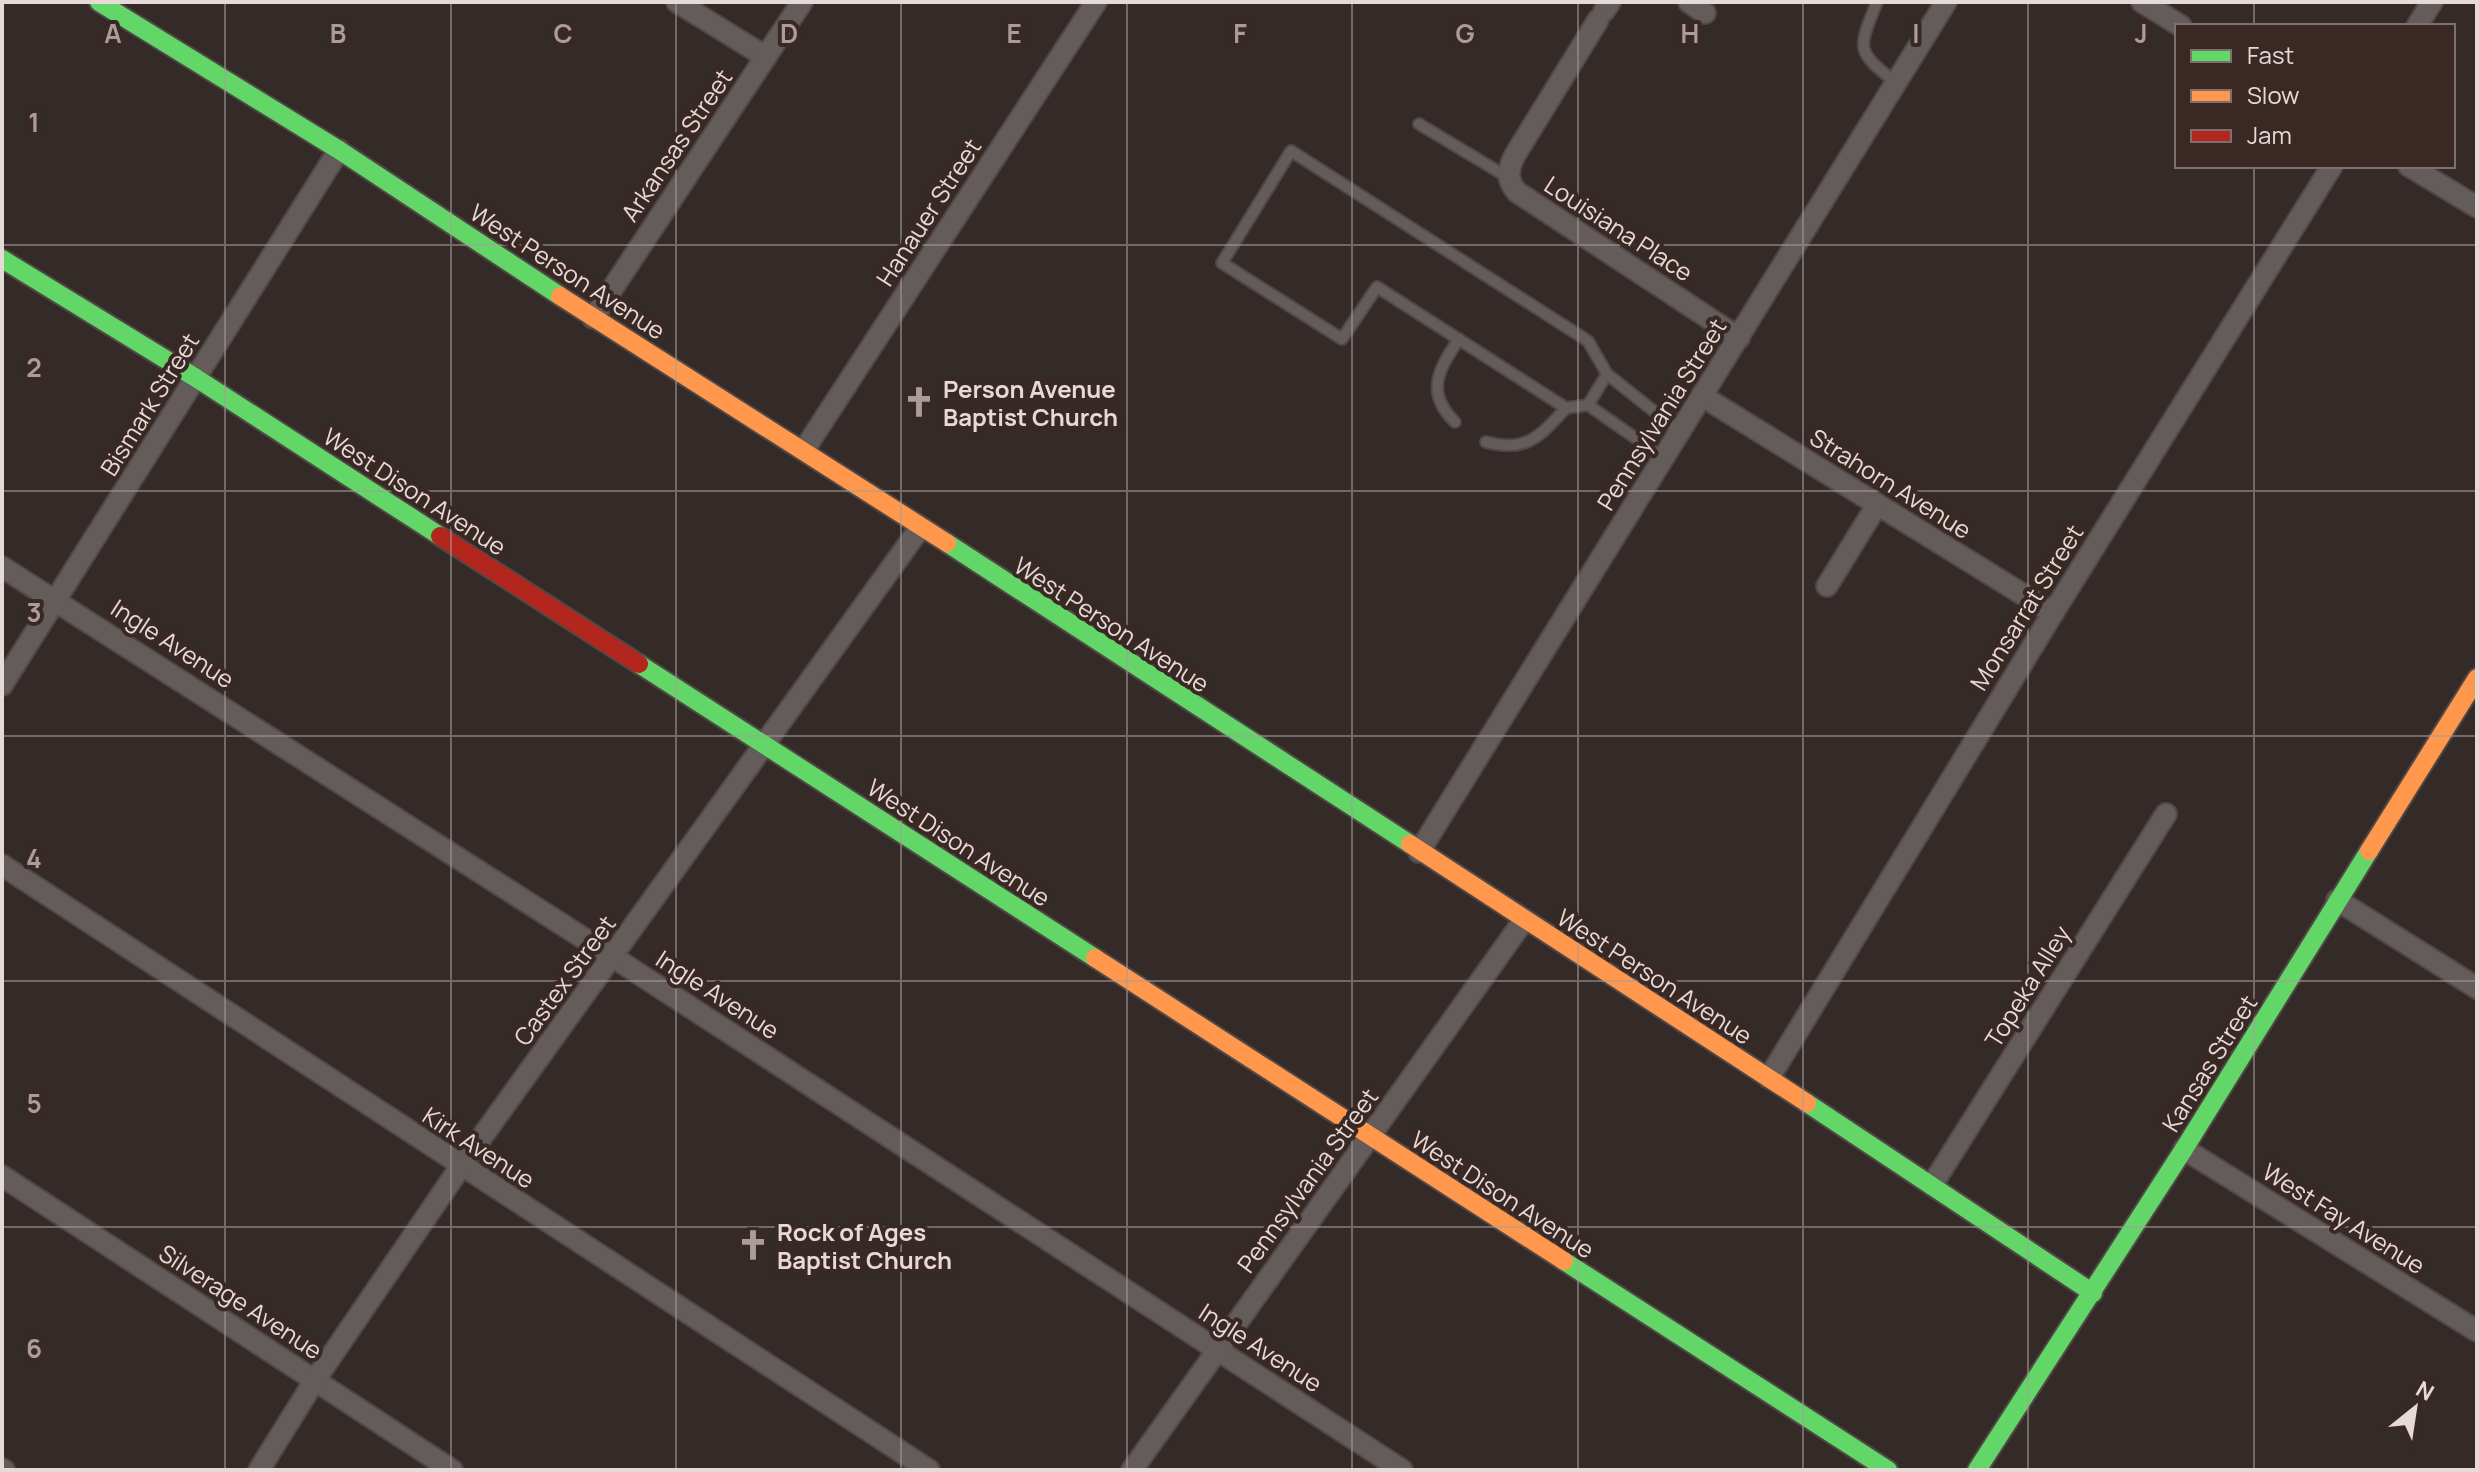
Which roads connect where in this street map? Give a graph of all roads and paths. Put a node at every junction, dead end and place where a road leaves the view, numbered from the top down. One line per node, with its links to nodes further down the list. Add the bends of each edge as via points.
1 (99, 2): 15 (street, West Person Avenue)
2 (677, 2): 12 (street)
3 (802, 2): 12 (street, Arkansas Street)
4 (1096, 2): 32 (street, Hanauer Street)
5 (1877, 2): 13 (lane, via 1862,47 1870,62)
6 (1946, 2): 13 (street, Pennsylvania Street)
7 (2142, 2): 10 (street)
8 (2432, 2): 11 (street)
9 (1604, 11): 18 (street, Louisiana Place, via 1515,155)
10 (2178, 24)
11 (2418, 24)
12 (766, 57): 21 (street, Arkansas Street)
13 (1896, 83): 22 (street, Pennsylvania Street)
14 (1419, 124): 18 (lane)
15 (339, 150): 21 (street, West Person Avenue); 25 (street, Bismark Street)
16 (2331, 168): 39 (street, Monsarrat Street)
17 (2412, 168): 19 (street)
18 (1509, 178): 22 (street, Louisiana Place, via 1517,192)
19 (2477, 207)
20 (2, 259): 25 (street, West Dison Avenue)
21 (593, 318): 32 (street, West Person Avenue)
22 (1739, 338): 26 (street, Pennsylvania Street)
23 (1459, 339): 24 (lane, via 1377,287 1342,339 1222,263 1291,151 1588,341); 28 (lane); 29 (lane, via 1436,386 1444,412)
24 (1607, 374): 27 (lane); 30 (lane)
25 (196, 378): 38 (street, Bismark Street); 42 (street, West Dison Avenue)
26 (1702, 396): 30 (street, Pennsylvania Street); 34 (street, Strahorn Avenue)
27 (1588, 405): 28 (lane); 33 (lane)
28 (1566, 408): 31 (lane, via 1523,444)
29 (1455, 422)
30 (1680, 432): 33 (street, Pennsylvania Street)
31 (1486, 442)
32 (804, 450): 35 (street, West Person Avenue)
33 (1664, 458): 44 (street, Pennsylvania Street)
34 (1877, 505): 37 (street); 39 (street, Strahorn Avenue)
35 (920, 528): 42 (street, Castex Street); 44 (street, West Person Avenue)
36 (2, 567): 38 (street, Ingle Avenue)
37 (1827, 586)
38 (55, 599): 41 (street, Bismark Street); 48 (street, Ingle Avenue)
39 (2053, 613): 50 (street, Monsarrat Street)
40 (2477, 678): 46 (street, Kansas Street)
41 (2, 685)
42 (766, 746): 48 (street, Castex Street); 51 (street, West Dison Avenue)
43 (2166, 814): 55 (street, Topeka Alley)
44 (1419, 852): 47 (street, West Person Avenue)
45 (2, 865): 53 (street, Kirk Avenue)
46 (2337, 900): 49 (street); 52 (street, Kansas Street)
47 (1524, 920): 50 (street, West Person Avenue); 51 (street, Pennsylvania Street)
48 (613, 957): 53 (street, Castex Street); 58 (street, Ingle Avenue)
49 (2477, 988)
50 (1769, 1078): 55 (street, West Person Avenue)
51 (1370, 1137): 58 (street, Pennsylvania Street); 65 (street, West Dison Avenue)
52 (2184, 1149): 56 (street, Kansas Street); 57 (street, West Fay Avenue)
53 (461, 1166): 59 (street, Castex Street); 62 (street, Kirk Avenue)
54 (2, 1176): 59 (street, Silverage Avenue)
55 (1932, 1185): 56 (street, West Person Avenue)
56 (2093, 1293): 66 (street, Kansas Street)
57 (2477, 1331)
58 (1218, 1349): 63 (street, Pennsylvania Street); 64 (street, Ingle Avenue)
59 (315, 1380): 60 (street, Castex Street); 61 (street, Silverage Avenue)
60 (259, 1470)
61 (452, 1470)
62 (929, 1470)
63 (1132, 1470)
64 (1402, 1470)
65 (1888, 1470)
66 (1977, 1470)

